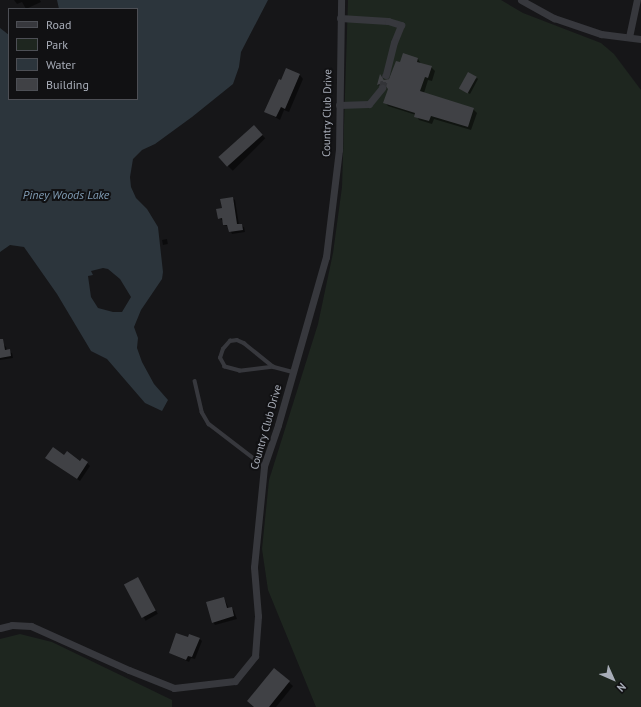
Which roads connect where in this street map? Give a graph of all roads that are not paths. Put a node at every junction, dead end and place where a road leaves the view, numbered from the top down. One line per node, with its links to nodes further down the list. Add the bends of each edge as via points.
1 (341, 0): 4 (street, Country Club Drive)
2 (520, 0): 5 (street, via 554,18 601,34)
3 (637, 0): 5 (street)
4 (340, 18): 7 (street, via 388,21 401,25); 9 (street, Country Club Drive)
5 (629, 38): 6 (street)
6 (641, 38)
7 (386, 75)
8 (382, 88): 9 (street, via 369,104)
9 (339, 104): 11 (street, Country Club Drive, via 339,150 326,257)
10 (274, 367): 10 (lane, via 237,340 230,341 220,358 225,367 240,371); 11 (lane)
11 (293, 372): 13 (street, Country Club Drive)
12 (195, 381): 13 (lane, via 202,412 209,424)
13 (264, 466): 14 (street, Country Club Drive, via 254,567 258,616 255,656 235,681 174,688 31,626 12,625)
14 (0, 628)

